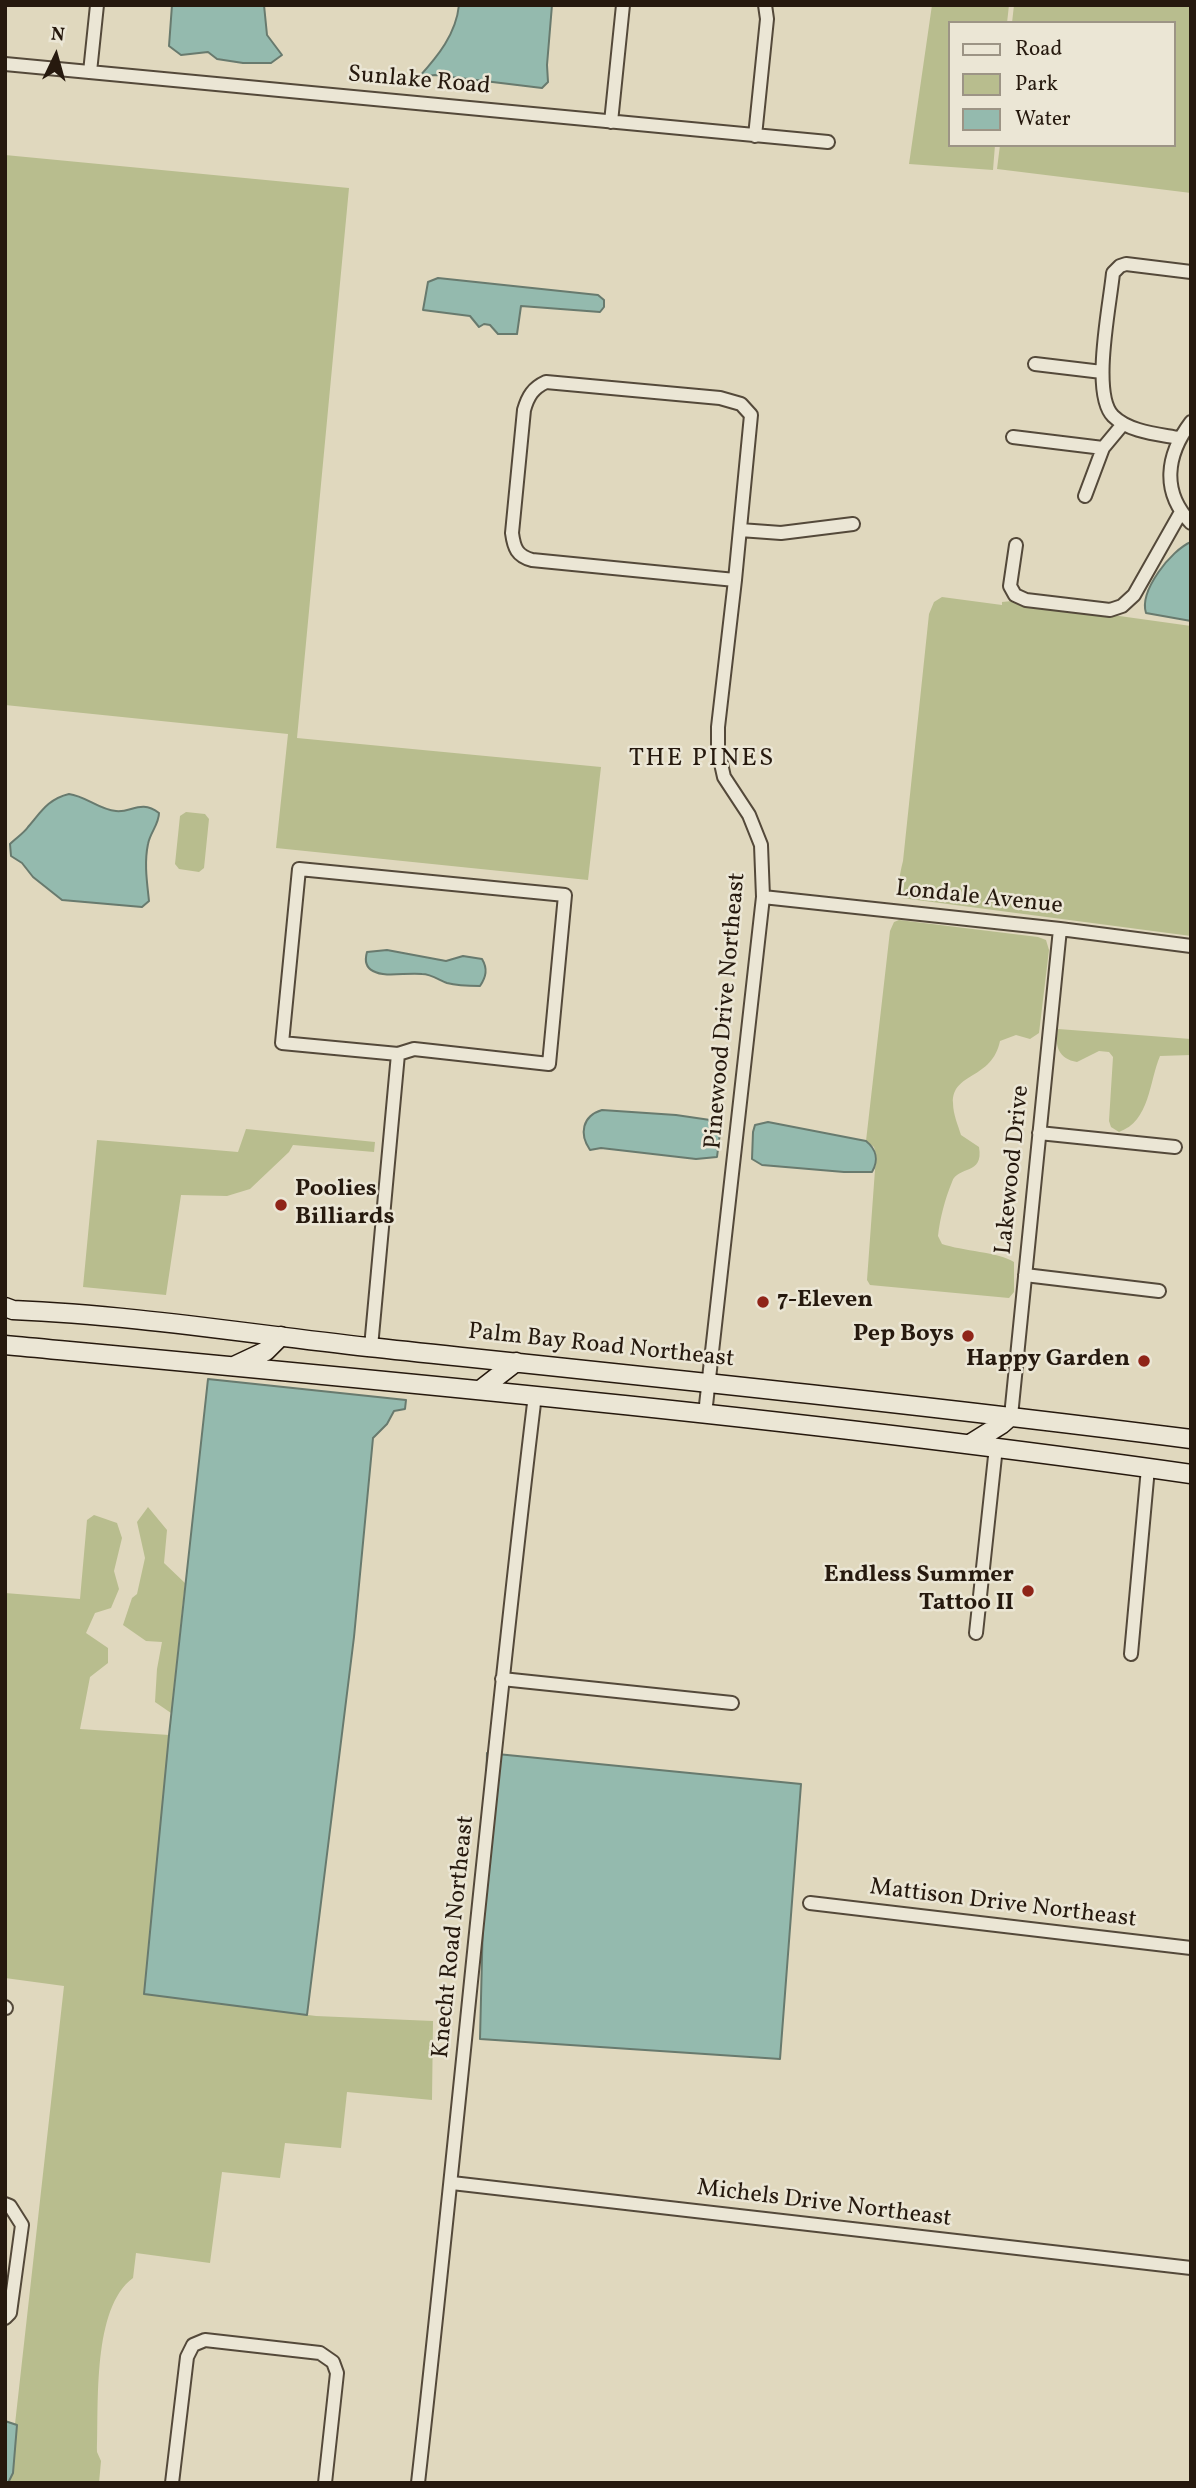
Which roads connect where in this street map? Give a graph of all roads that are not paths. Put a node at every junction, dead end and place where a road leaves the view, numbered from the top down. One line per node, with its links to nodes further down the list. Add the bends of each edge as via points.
1 (97, 5): 5 (street)
2 (622, 5): 6 (street)
3 (765, 5): 7 (street)
4 (5, 64): 5 (street, Sunlake Road)
5 (90, 72): 6 (street, Sunlake Road)
6 (611, 122): 7 (street, Sunlake Road)
7 (755, 136): 8 (street, Sunlake Road)
8 (828, 142)
9 (1191, 272): 11 (street, via 1126,264 1116,269)
10 (1035, 364): 11 (street)
11 (1102, 372): 13 (street, via 1105,406)
12 (1191, 422): 15 (street)
13 (1123, 424): 15 (street); 16 (street)
14 (1013, 437): 16 (street)
15 (1179, 438): 18 (street, via 1169,473)
16 (1103, 448): 17 (street)
17 (1085, 496)
18 (1181, 512): 19 (street); 22 (street, via 1134,595 1110,610 1015,595 1010,586)
19 (1191, 523)
20 (853, 524): 21 (street, via 780,533)
21 (740, 530): 23 (street, Pinewood Drive Northeast); 23 (street, Pinewood Drive Northeast, via 751,415 741,404 720,398 546,383 528,396 512,533 519,554 532,560)
22 (1016, 545)
23 (735, 580): 24 (street, Pinewood Drive Northeast, via 718,750 724,777 749,815 761,845)
24 (763, 897): 25 (street, Londale Avenue); 38 (street, Pinewood Drive Northeast)
25 (1060, 929): 26 (street, Londale Avenue); 28 (street, Lakewood Drive)
26 (1191, 946)
27 (398, 1054): 27 (street, via 282,1043 299,869 565,895 549,1064 414,1049); 35 (street)
28 (1039, 1133): 29 (street); 30 (street, Lakewood Drive)
29 (1175, 1147)
30 (1025, 1275): 31 (street); 42 (street, Lakewood Drive)
31 (1159, 1291)
32 (8, 1311): 33 (main road, Palm Bay Road Northeast)
33 (281, 1336): 35 (main road, Palm Bay Road Northeast); 37 (main road, via 266,1351)
34 (5, 1345): 37 (main road)
35 (371, 1347): 36 (main road, Palm Bay Road Northeast)
36 (516, 1362): 38 (main road, Palm Bay Road Northeast); 39 (main road)
37 (234, 1366): 39 (main road)
38 (708, 1383): 41 (street, Pinewood Drive Northeast); 42 (main road, Palm Bay Road Northeast)
39 (480, 1390): 40 (main road)
40 (536, 1395): 41 (main road); 50 (street, Knecht Road Northeast)
41 (705, 1413): 44 (main road)
42 (1020, 1417): 43 (main road, Palm Bay Road Northeast); 44 (main road); 45 (main road)
43 (1191, 1439)
44 (970, 1444): 45 (main road)
45 (996, 1447): 46 (main road); 48 (street)
46 (1148, 1468): 47 (main road); 49 (street)
47 (1191, 1474)
48 (976, 1633)
49 (1131, 1654)
50 (502, 1679): 51 (street); 54 (street, Knecht Road Northeast)
51 (732, 1703)
52 (810, 1903): 53 (street, Mattison Drive Northeast)
53 (1191, 1948)
54 (452, 2183): 56 (street, Michels Drive Northeast); 60 (street, Knecht Road Northeast)
55 (5, 2204): 57 (street, via 22,2225 10,2313)
56 (1191, 2268)
57 (5, 2318)
58 (172, 2483): 59 (street, via 187,2357 193,2345 205,2340 320,2353 333,2362 337,2373)
59 (325, 2483)
60 (418, 2483)

